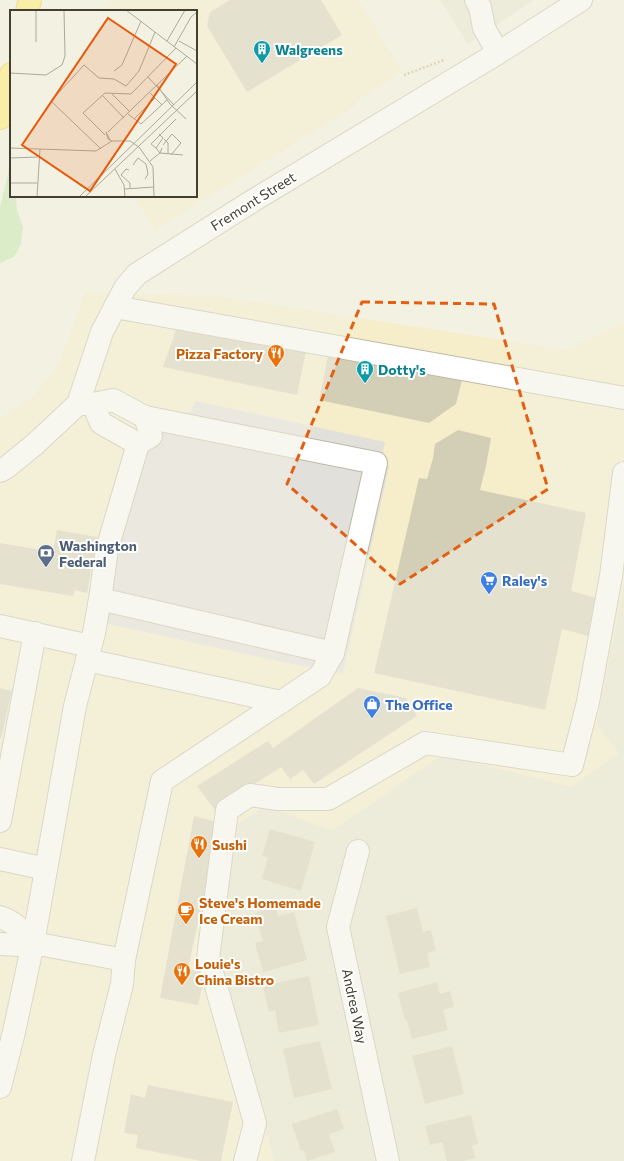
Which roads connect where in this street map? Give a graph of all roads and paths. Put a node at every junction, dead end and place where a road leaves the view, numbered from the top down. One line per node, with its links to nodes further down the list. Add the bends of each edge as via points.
1 (30, 0): 4 (highway)
2 (476, 0): 5 (street, via 484,28)
3 (581, 0): 5 (street, Fremont Street)
4 (27, 10)
5 (498, 53): 10 (street, Fremont Street, via 254,200 137,274 124,288)
6 (448, 59): 7 (path)
7 (404, 75)
8 (10, 78): 9 (highway)
9 (0, 118)
10 (115, 307): 11 (street); 12 (street, Fremont Street, via 102,332)
11 (624, 398)
12 (85, 404): 13 (street, via 113,400); 14 (street, via 101,423); 15 (street, Fremont Street)
13 (145, 417): 14 (street, via 151,436); 21 (street, via 376,463)
14 (138, 444): 17 (street, via 107,549)
15 (0, 471)
16 (624, 473): 33 (street, via 611,576 588,702 572,765 425,743 328,799 250,795 227,810 208,958 254,1123)
17 (100, 599): 20 (street); 21 (street)
18 (0, 626): 19 (street)
19 (35, 633): 20 (street); 23 (street)
20 (88, 653): 22 (street); 26 (street, via 75,706)
21 (333, 653): 22 (street, via 320,676)
22 (281, 702): 30 (street, via 162,781)
23 (0, 821)
24 (358, 851): 34 (street, Andrea Way, via 338,927)
25 (0, 859): 26 (street)
26 (46, 869): 28 (street)
27 (0, 917): 28 (street, via 18,927)
28 (33, 943): 29 (street); 30 (street); 31 (street)
29 (0, 944)
30 (124, 960): 32 (street, via 122,984 104,1055)
31 (0, 1086)
32 (83, 1161)
33 (245, 1161)
34 (388, 1161)

